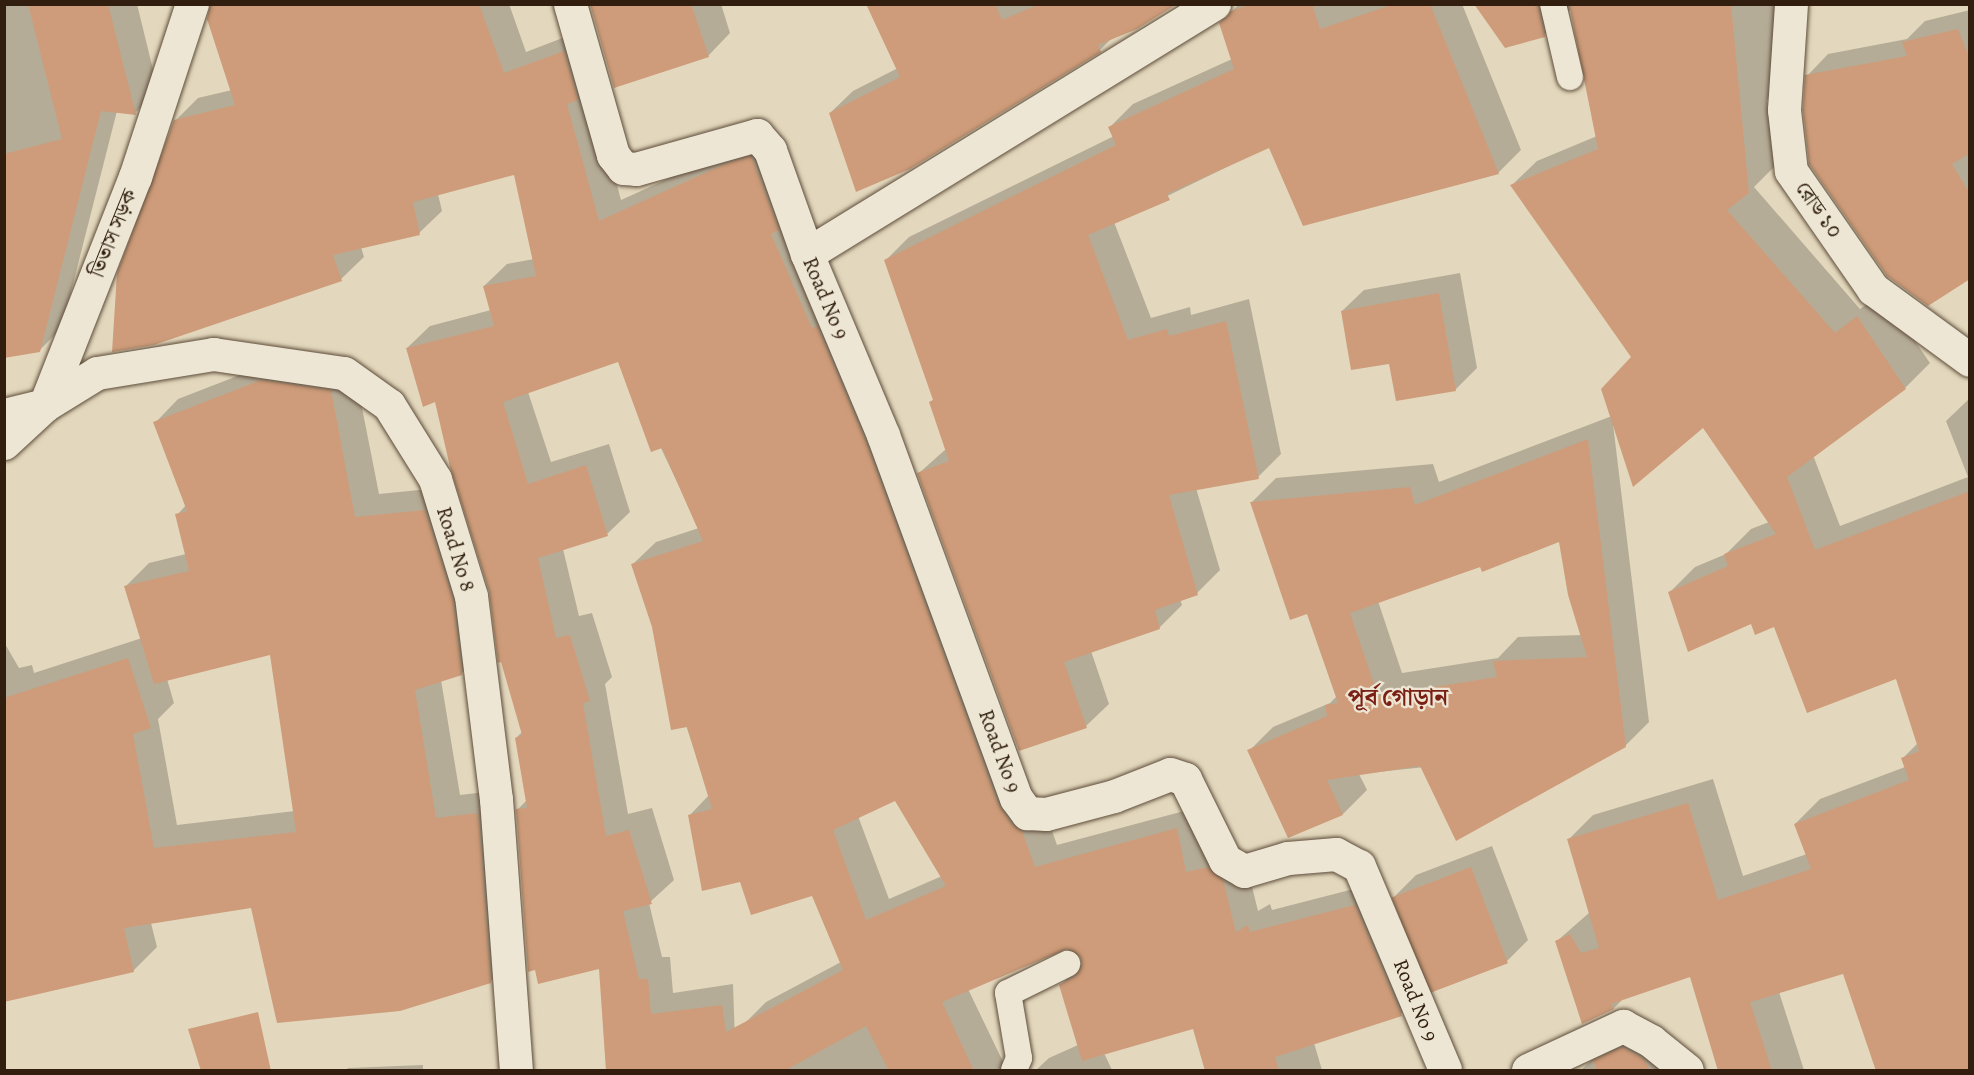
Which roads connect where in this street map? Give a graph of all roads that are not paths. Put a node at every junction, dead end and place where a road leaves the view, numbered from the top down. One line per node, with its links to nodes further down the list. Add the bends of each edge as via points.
1 (192, 4): 9 (street, তিতাস সড়ক, via 135,177)
2 (570, 4): 7 (street, Road No 9, via 612,155 623,168 636,168 757,135 770,150)
3 (1214, 4): 7 (street)
4 (1553, 4): 6 (lane)
5 (1791, 4): 8 (street, রোড ১০, via 1784,110 1791,171 1874,289)
6 (1570, 77)
7 (807, 254): 15 (street, Road No 9, via 883,435 1016,798 1027,813 1046,814 1103,799 1170,774 1185,779 1225,860 1244,871 1288,858 1336,854 1359,866)
8 (1970, 360)
9 (45, 405): 10 (street); 11 (street, তিতাস সড়ক); 13 (street, Road No 8, via 97,373 213,354 344,374 389,405 435,479 471,596 496,799)
10 (4, 415)
11 (4, 443)
12 (1067, 964): 14 (lane, via 1008,993 1019,1058)
13 (516, 1071)
14 (1014, 1071)
15 (1445, 1071)
16 (1528, 1071): 17 (street, via 1623,1026 1651,1041)
17 (1687, 1071)

